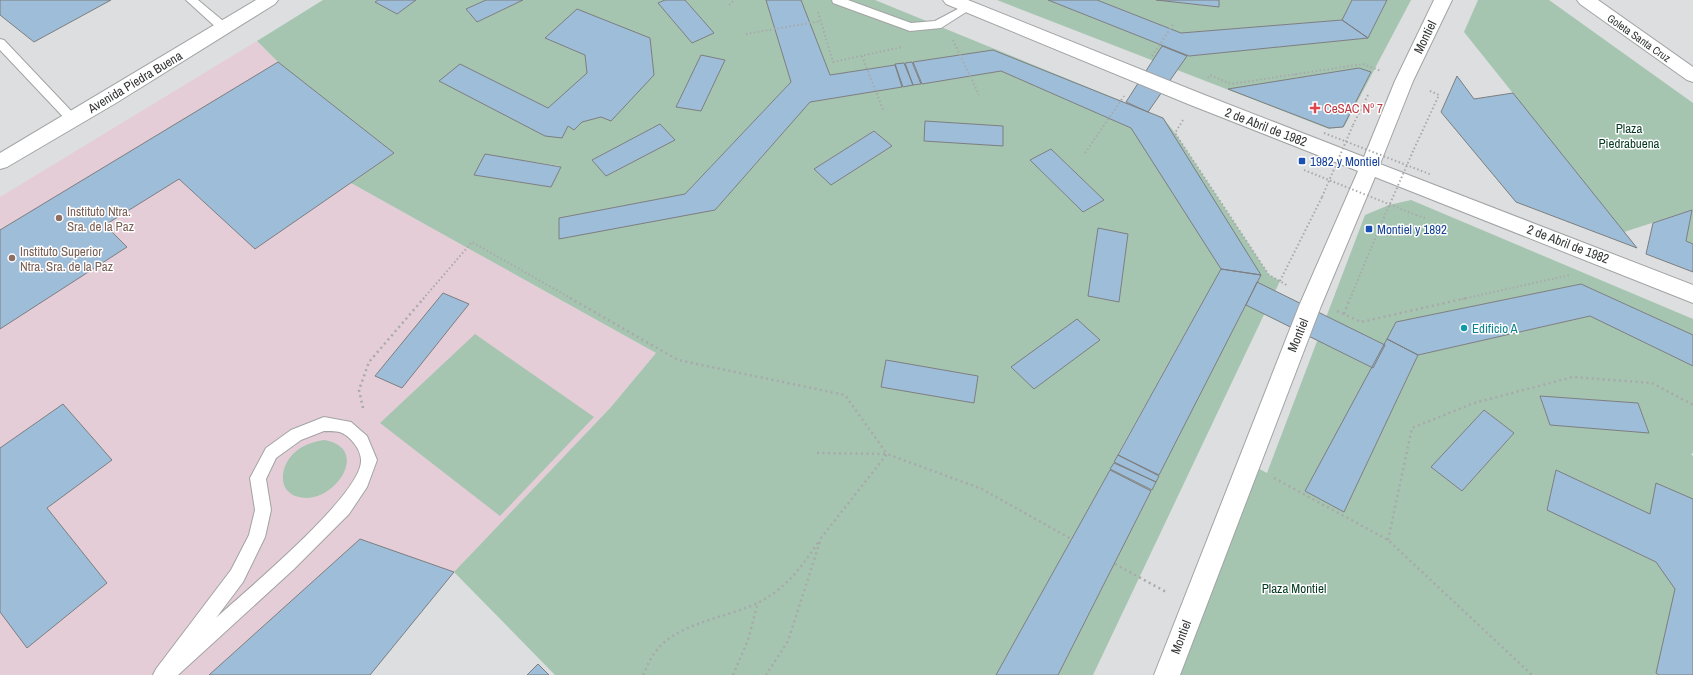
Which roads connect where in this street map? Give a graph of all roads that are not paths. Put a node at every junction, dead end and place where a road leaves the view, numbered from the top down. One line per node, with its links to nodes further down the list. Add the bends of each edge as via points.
1 (191, 0): 8 (lane)
2 (269, 0): 8 (street, Avenida Piedra Buena)
3 (836, 0): 7 (lane, via 910,27 937,25)
4 (952, 0): 7 (street, 2 de Abril de 1982)
5 (1443, 0): 13 (street, Montiel, via 1404,81)
6 (1586, 0): 10 (street, Goleta Santa Cruz)
7 (969, 7): 13 (street, 2 de Abril de 1982)
8 (224, 28): 11 (street, Avenida Piedra Buena)
9 (0, 43): 11 (lane)
10 (1693, 76)
11 (72, 120): 12 (street, Avenida Piedra Buena)
12 (0, 162)
13 (1368, 166): 14 (street, 2 de Abril de 1982); 16 (street, Montiel, via 1248,463)
14 (1693, 294)
15 (163, 675): 15 (lane, via 288,563 343,509 362,482 369,460 362,441 346,427 324,424 296,435 271,453 258,478 263,510 257,537 237,576)
16 (1167, 675)

